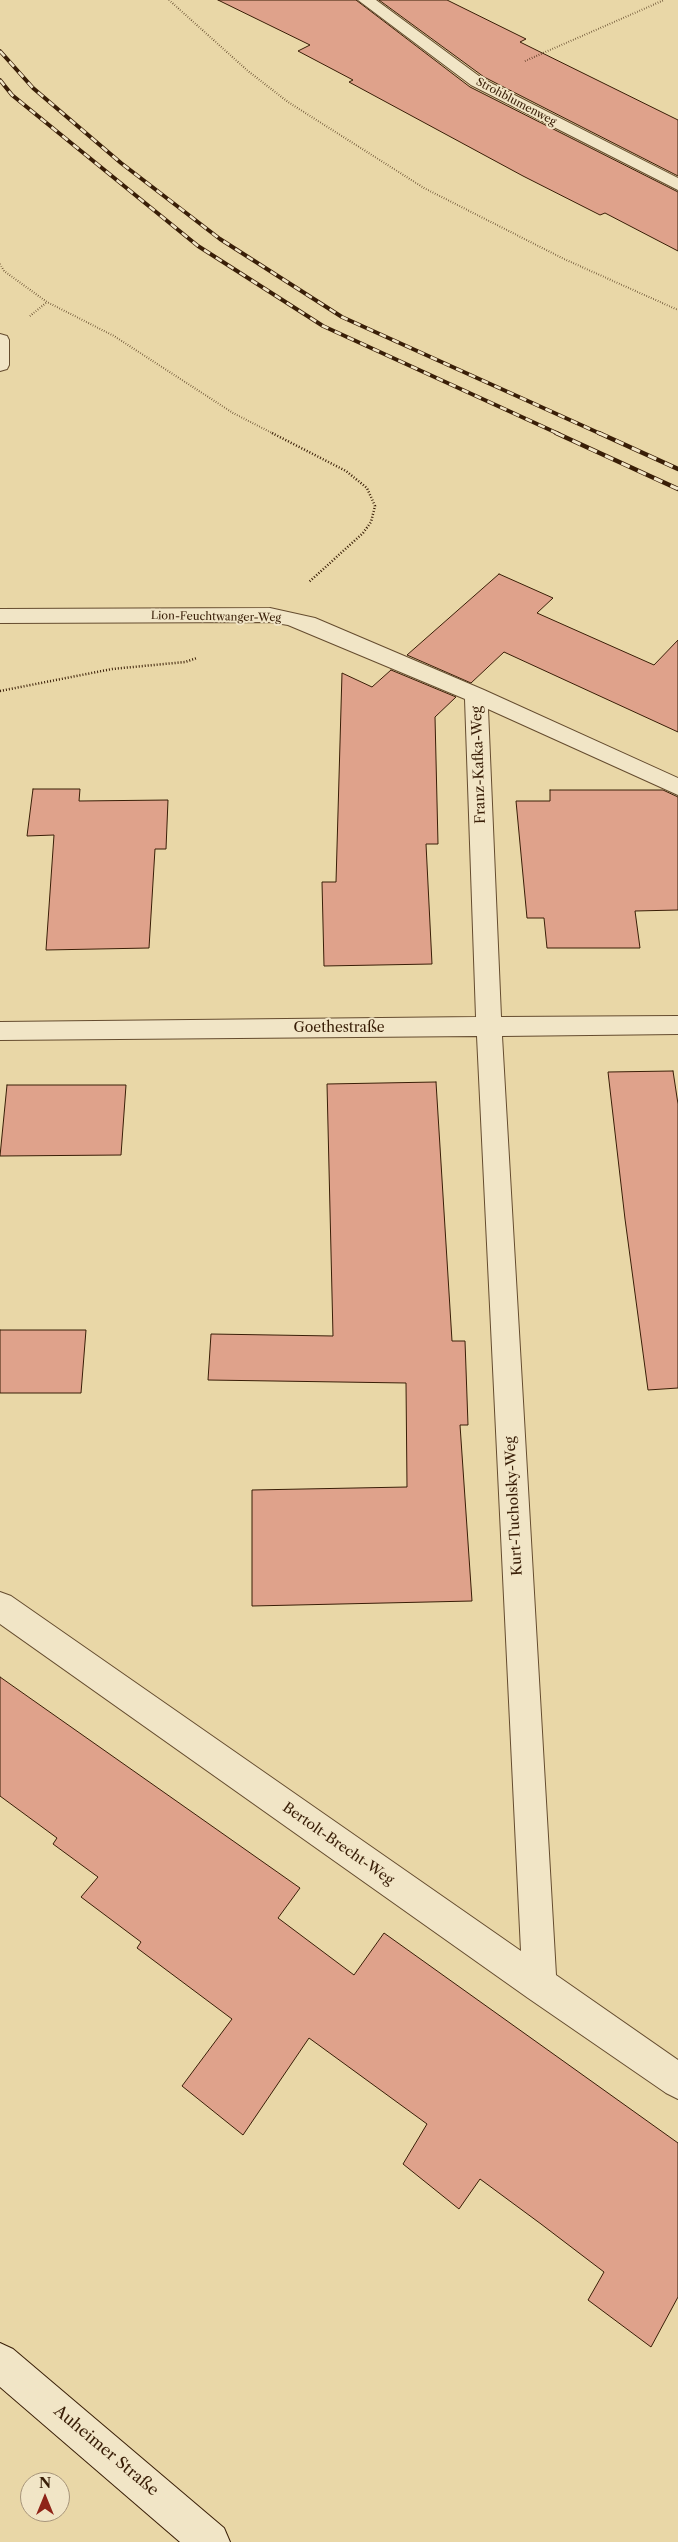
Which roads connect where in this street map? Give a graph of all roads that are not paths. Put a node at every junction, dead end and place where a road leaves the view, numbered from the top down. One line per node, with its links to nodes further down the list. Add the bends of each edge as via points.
1 (366, 0): 2 (street, Strohblumenweg, via 477,82)
2 (678, 185)
3 (0, 340): 4 (street)
4 (0, 364)
5 (0, 616): 6 (street, Lion-Feuchtwanger-Weg, via 270,615 307,623)
6 (476, 695): 7 (street, Franz-Kafka-Weg); 9 (street, Franz-Kafka-Weg)
7 (678, 787)
8 (678, 1025): 9 (street, Goethestraße)
9 (489, 1027): 10 (street, Goethestraße); 12 (street, Kurt-Tucholsky-Weg)
10 (0, 1031)
11 (0, 1606): 12 (street, Bertolt-Brecht-Weg)
12 (540, 1986): 13 (street, Bertolt-Brecht-Weg)
13 (678, 2081)
14 (0, 2362): 15 (street, Auheimer Straße)
15 (210, 2542)

